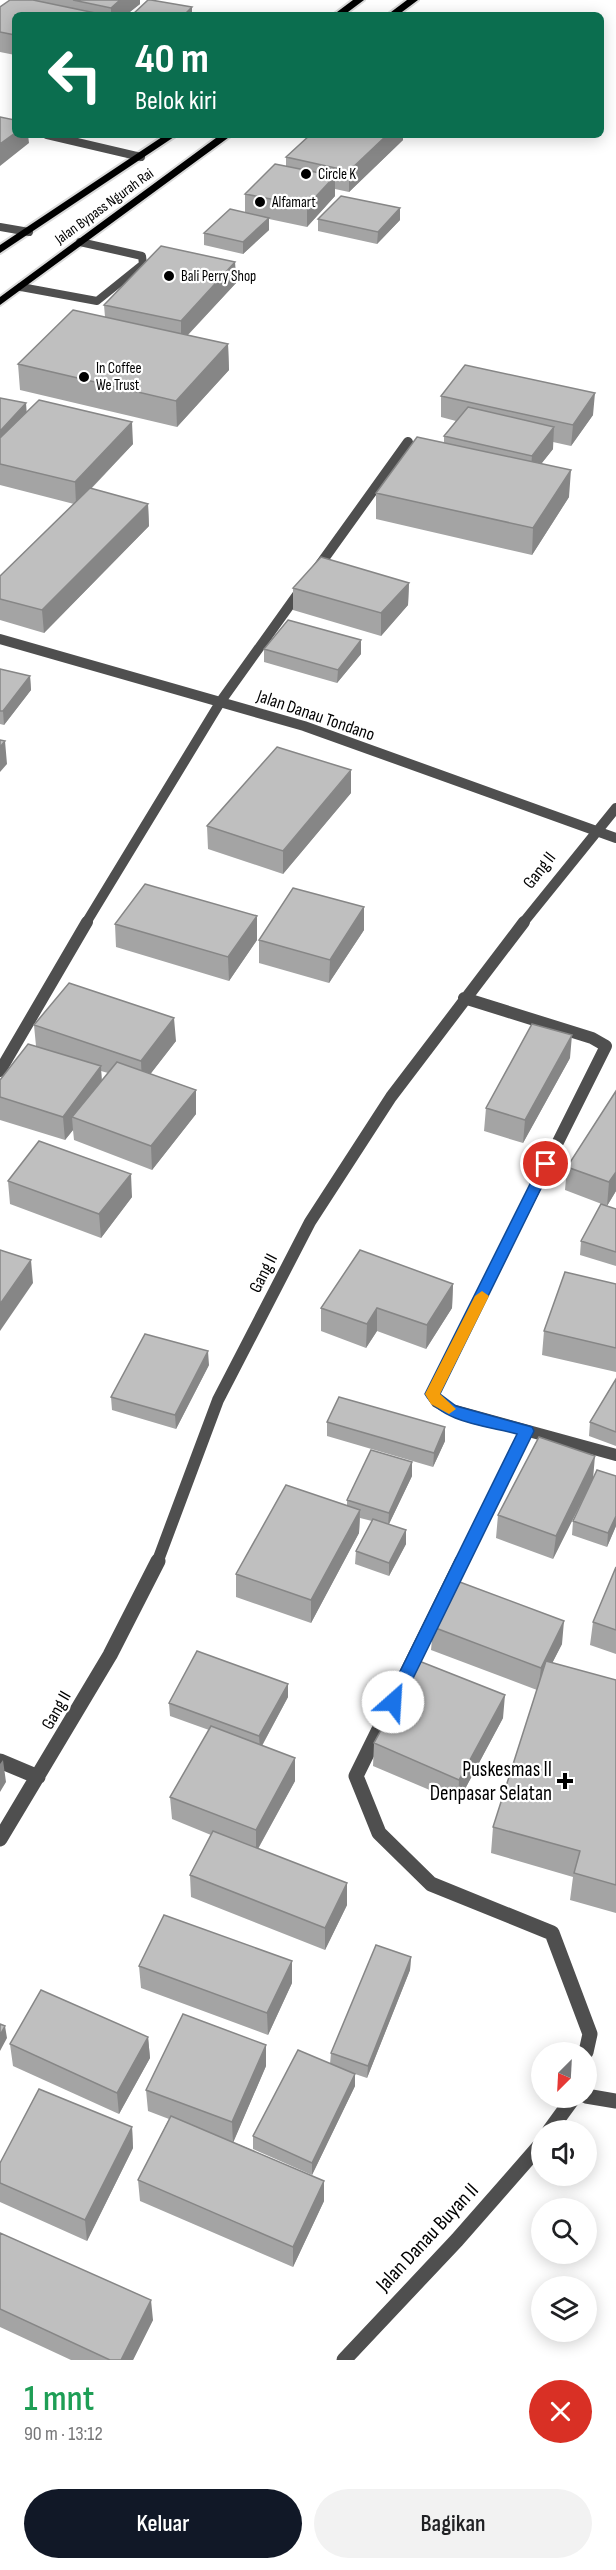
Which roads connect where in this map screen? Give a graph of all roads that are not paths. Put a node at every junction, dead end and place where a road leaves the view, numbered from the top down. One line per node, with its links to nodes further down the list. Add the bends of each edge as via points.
1 (359, 0): 3 (highway)
2 (413, 0): 4 (highway)
3 (342, 12)
4 (396, 12)
5 (60, 138): 8 (street)
6 (168, 138): 8 (highway, Jalan Bypass Ngurah Rai)
7 (223, 138): 11 (highway, Jalan Bypass Ngurah Rai)
8 (141, 157): 10 (highway, Jalan Bypass Ngurah Rai)
9 (0, 226): 10 (street)
10 (29, 232): 12 (highway, Jalan Bypass Ngurah Rai)
11 (80, 242): 13 (highway, Jalan Bypass Ngurah Rai); 13 (street, via 142,256 143,264 97,302)
12 (0, 250)
13 (21, 287): 14 (highway, Jalan Bypass Ngurah Rai)
14 (0, 302)
15 (408, 442): 17 (street)
16 (0, 639): 17 (street, Jalan Danau Tondano)
17 (221, 700): 19 (street, Jalan Danau Tondano); 22 (street)
18 (616, 808): 19 (street, Gang II)
19 (596, 830): 20 (street, Jalan Danau Tondano); 21 (street, Gang II)
20 (616, 838)
21 (464, 998): 23 (street, via 592,1038 606,1046 432,1394 437,1402 452,1410); 26 (street, Gang II, via 339,1177 289,1261 218,1401 144,1592)
22 (0, 1071)
23 (526, 1431): 24 (street); 28 (street, via 357,1776 379,1833 431,1884 552,1933 590,2034)
24 (616, 1455)
25 (0, 1761): 26 (street)
26 (38, 1777): 27 (street, Gang II)
27 (0, 1839)
28 (588, 2042)
29 (597, 2098): 30 (street)
30 (616, 2101)
31 (531, 2158): 32 (street, Jalan Danau Buyan II)
32 (344, 2360)

